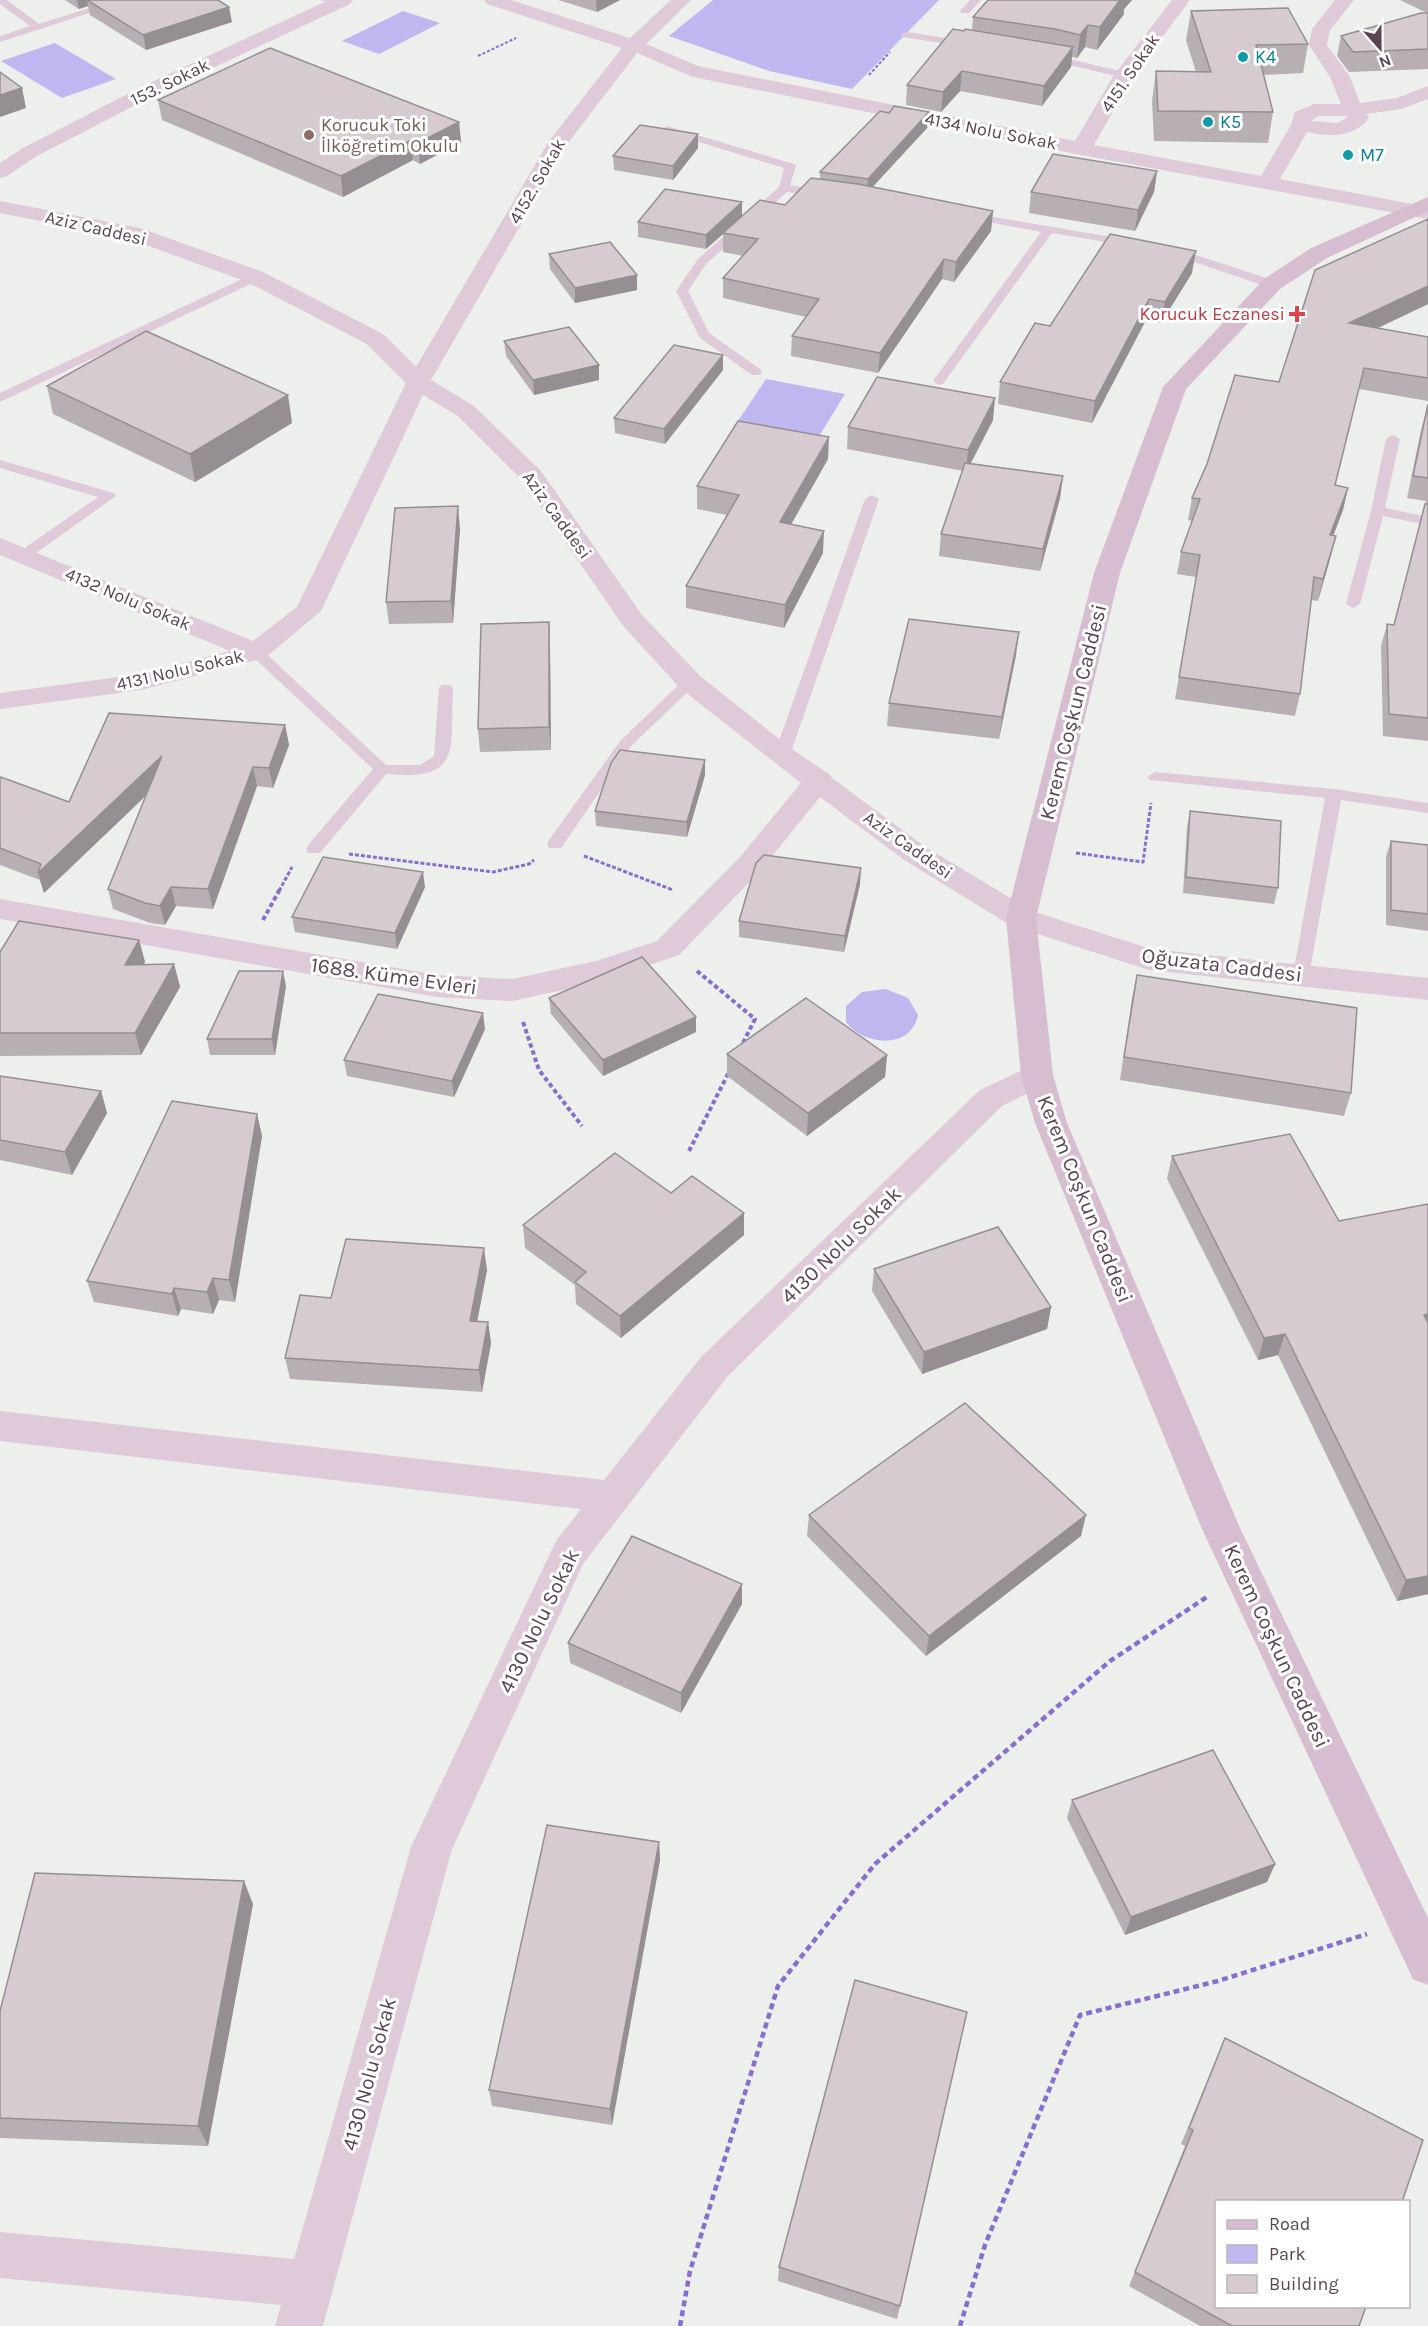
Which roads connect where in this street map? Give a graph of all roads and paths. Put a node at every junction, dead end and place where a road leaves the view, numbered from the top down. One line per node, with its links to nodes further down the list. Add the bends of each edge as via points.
1 (1, 0): 10 (lane)
2 (125, 0): 10 (lane)
3 (493, 0): 13 (street, 4134 Nolu Sokak)
4 (682, 0): 13 (street, 4152. Sokak)
5 (976, 0): 9 (lane)
6 (1181, 0): 16 (street, 4151. Sokak)
7 (1344, 0): 19 (street, via 1321,29 1318,45 1340,76)
8 (336, 1): 22 (street, 153. Sokak, via 138,96 30,152)
9 (965, 11)
10 (37, 27): 12 (lane)
11 (906, 35): 14 (lane); 18 (path)
12 (0, 39)
13 (634, 45): 18 (street, 4134 Nolu Sokak, via 693,71); 36 (street, 4152. Sokak, via 559,141)
14 (974, 45)
15 (1041, 56): 16 (lane)
16 (1124, 75): 21 (street, 4151. Sokak)
17 (1428, 92): 19 (street, via 1401,104)
18 (843, 101): 21 (street, 4134 Nolu Sokak)
19 (1353, 110): 23 (street, via 1359,118 1351,127 1323,130 1301,125)
20 (667, 129): 24 (lane, via 790,166)
21 (1082, 149): 23 (street, 4134 Nolu Sokak)
22 (0, 172)
23 (1267, 184): 27 (street, 4134 Nolu Sokak)
24 (784, 188): 25 (lane); 34 (lane, via 702,262 682,291 704,335)
25 (828, 194)
26 (0, 207): 32 (street, Aziz Caddesi, via 132,233)
27 (1422, 209): 33 (street, Kerem Coşkun Caddesi, via 1319,253)
28 (961, 215): 29 (lane)
29 (1049, 229): 30 (lane); 35 (lane)
30 (1138, 244)
31 (1161, 248): 33 (lane)
32 (255, 277): 36 (street, Aziz Caddesi, via 375,339); 37 (lane)
33 (1272, 284): 57 (street, Kerem Coşkun Caddesi, via 1175,387 1107,573)
34 (756, 372)
35 (939, 381)
36 (418, 382): 46 (street, 4131 Nolu Sokak, via 308,611); 47 (street, Aziz Caddesi, via 466,411 532,476 633,621)
37 (0, 398)
38 (1393, 439): 41 (lane)
39 (0, 464): 44 (lane, via 109,496)
40 (872, 499): 50 (lane)
41 (1378, 511): 42 (lane); 45 (lane)
42 (1428, 521)
43 (0, 546): 44 (street, 4132 Nolu Sokak)
44 (24, 555): 46 (street, 4132 Nolu Sokak)
45 (1353, 604)
46 (256, 652): 49 (street, 4131 Nolu Sokak, via 141,682); 51 (lane)
47 (690, 682): 50 (street, Aziz Caddesi); 56 (lane, via 626,744)
48 (446, 688): 51 (lane, via 442,757 435,766 412,771)
49 (0, 701)
50 (782, 755): 53 (street, Aziz Caddesi)
51 (382, 769): 58 (lane)
52 (1155, 777): 54 (lane); 57 (path, via 1143,862)
53 (819, 780): 59 (street, 1688. Küme Evleri); 61 (street, Aziz Caddesi, via 914,854)
54 (1335, 794): 55 (lane); 64 (lane)
55 (1428, 808)
56 (555, 844): 58 (path, via 529,864 493,872); 59 (path)
57 (1040, 847): 61 (street, Kerem Coşkun Caddesi)
58 (314, 849): 63 (path, via 289,870)
59 (713, 904): 62 (street, 1688. Küme Evleri)
60 (0, 909): 63 (street, 1688. Küme Evleri)
61 (1021, 918): 64 (street, Oğuzata Caddesi, via 1149,959); 69 (street, Kerem Coşkun Caddesi)
62 (668, 948): 66 (street, 1688. Küme Evleri, via 600,971); 67 (path, via 755,1019)
63 (245, 954): 66 (street, 1688. Küme Evleri, via 437,986)
64 (1301, 975): 65 (street, Oğuzata Caddesi)
65 (1428, 989)
66 (512, 990): 70 (path, via 539,1070)
67 (740, 1050)
68 (735, 1060): 71 (path)
69 (1037, 1075): 73 (street, 4130 Nolu Sokak, via 991,1098 714,1367); 74 (street, Kerem Coşkun Caddesi, via 1056,1134)
70 (582, 1126)
71 (689, 1151)
72 (0, 1426): 73 (street)
73 (614, 1497): 78 (street, 4130 Nolu Sokak, via 569,1553 432,1847)
74 (1243, 1574): 75 (street, Kerem Coşkun Caddesi); 79 (path, via 1110,1661 875,1864 778,1986 690,2271)
75 (1408, 1922): 76 (street, Kerem Coşkun Caddesi); 80 (path, via 1218,1980 1080,2015 985,2245)
76 (1428, 1964)
77 (0, 2255): 78 (street)
78 (305, 2305)
79 (680, 2326)
80 (960, 2326)

